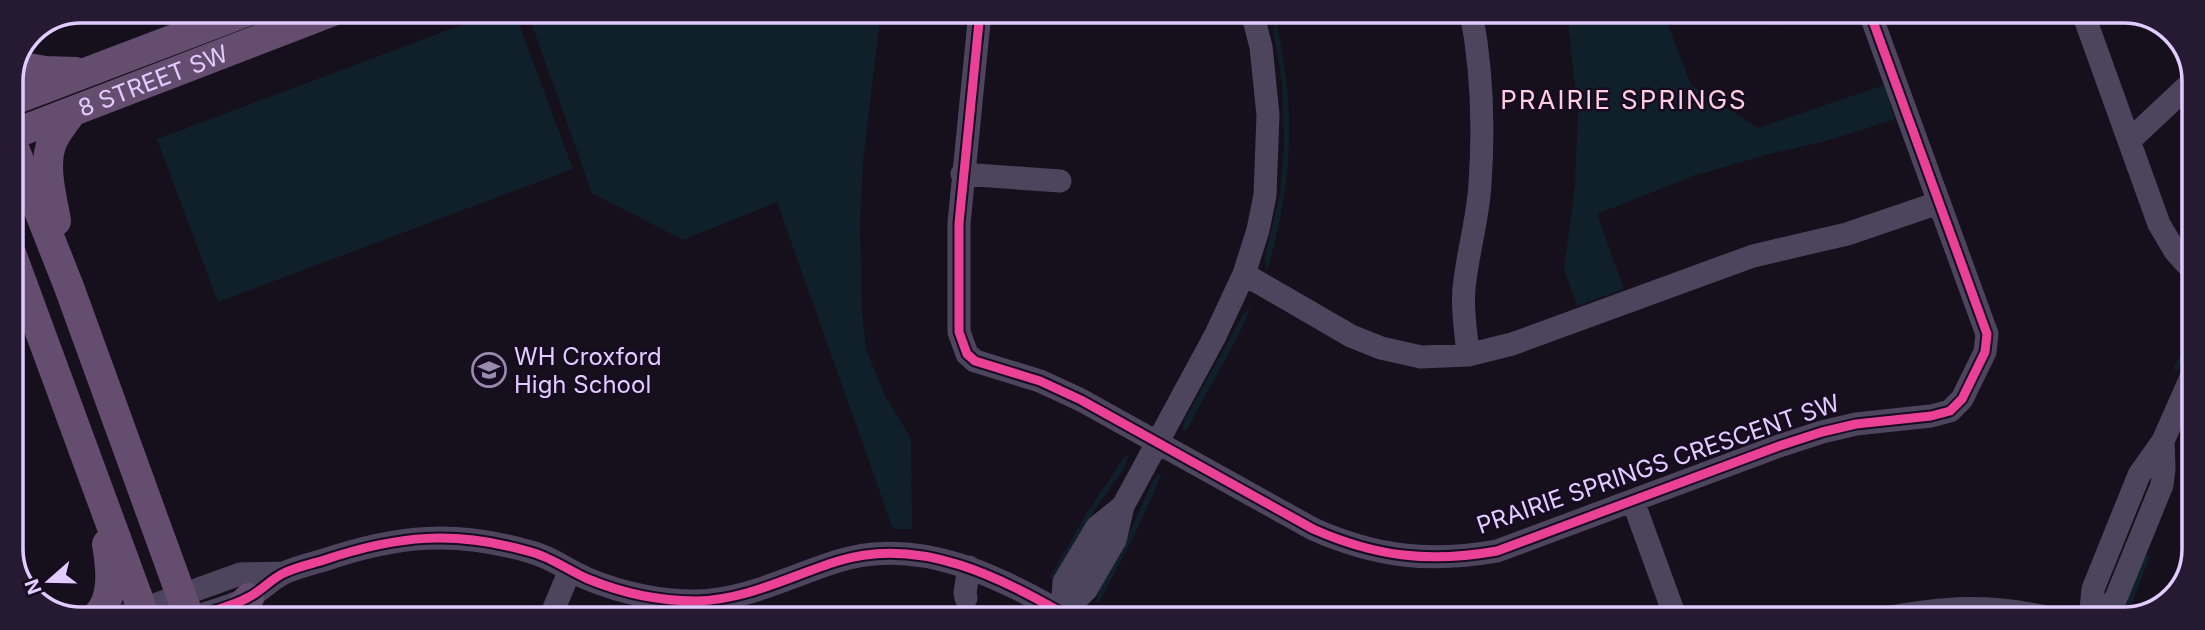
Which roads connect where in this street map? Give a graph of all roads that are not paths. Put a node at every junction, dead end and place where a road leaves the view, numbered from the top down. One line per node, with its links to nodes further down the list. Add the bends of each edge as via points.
1 (216, 23): 9 (main road, 8 STREET SW)
2 (302, 23): 12 (main road, 8 STREET SW)
3 (979, 23): 16 (street, PRAIRIE SPRINGS CRESCENT SW)
4 (1255, 23): 20 (street, via 1266,83 1268,151 1263,206)
5 (1473, 23): 23 (street, via 1482,146 1477,216 1464,282)
6 (1874, 23): 18 (street)
7 (2087, 23): 14 (street)
8 (25, 67): 9 (main road)
9 (86, 72): 11 (main road, 8 STREET SW)
10 (2182, 91): 14 (street)
11 (23, 96)
12 (72, 112): 13 (main road, 8 STREET SW); 21 (main road, via 52,141 49,177)
13 (23, 132)
14 (2129, 141): 19 (street, via 2159,224)
15 (23, 170): 21 (main road)
16 (962, 174): 17 (street); 26 (street, PRAIRIE SPRINGS CRESCENT SW, via 959,332 967,354 975,361 1040,381)
17 (1060, 181)
18 (1938, 202): 23 (street, via 1847,234 1753,256 1512,344); 28 (street, PRAIRIE SPRINGS CRESCENT SW, via 1987,334 1985,352 1957,406 1941,414 1822,432)
19 (2182, 259)
20 (1244, 274): 23 (street, via 1351,336 1381,348 1421,357); 26 (street)
21 (69, 287): 35 (main road)
22 (23, 288): 27 (main road)
23 (1468, 355)
24 (2182, 399): 25 (street)
25 (2164, 441): 44 (street, via 2139,475 2093,589); 45 (street, via 2162,485)
26 (1156, 442): 28 (street, PRAIRIE SPRINGS CRESCENT SW, via 1313,529 1386,554 1463,557 1497,551); 40 (street, via 1123,506 1097,527 1065,582)
27 (95, 485): 33 (main road, via 110,559); 34 (main road)
28 (1633, 501): 41 (street)
29 (969, 567): 30 (street, via 883,552 840,560 736,597 697,601 626,592); 32 (street); 39 (street)
30 (570, 570): 31 (street, via 505,544 428,538 364,546); 38 (street)
31 (282, 573): 36 (street, via 240,574); 37 (street)
32 (966, 598)
33 (104, 607)
34 (133, 607)
35 (187, 607)
36 (192, 607)
37 (242, 607)
38 (555, 607)
39 (1050, 607)
40 (1066, 607)
41 (1672, 607)
42 (1950, 607): 43 (street)
43 (1989, 607)
44 (2091, 607)
45 (2109, 607)

